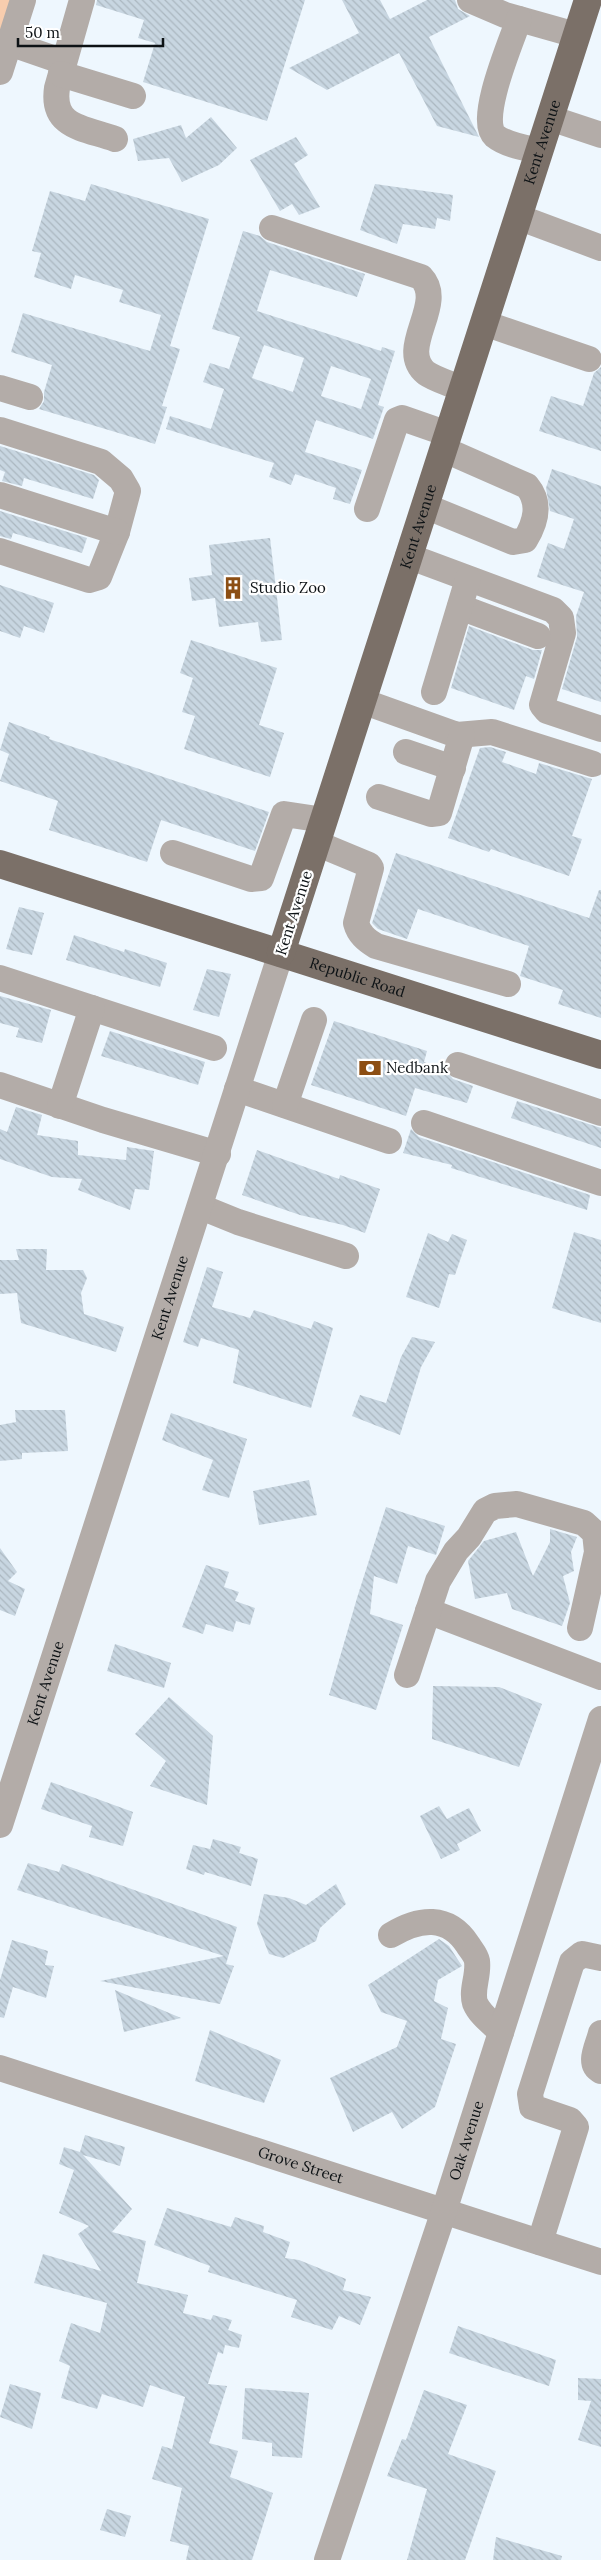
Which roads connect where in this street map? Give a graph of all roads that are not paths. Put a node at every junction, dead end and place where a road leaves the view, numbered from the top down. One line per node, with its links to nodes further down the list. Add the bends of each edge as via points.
1 (23, 0): 7 (street)
2 (82, 0): 8 (street)
3 (470, 0): 5 (street)
4 (588, 0): 6 (main road, Kent Avenue)
5 (519, 19): 6 (street); 14 (street, via 492,98 488,120 490,131 501,140)
6 (576, 35): 11 (main road, Kent Avenue)
7 (9, 43): 8 (street); 9 (street)
8 (62, 68): 10 (street); 13 (street, via 55,100 58,114 65,121)
9 (0, 72)
10 (133, 96)
11 (550, 118): 12 (street); 14 (main road, Kent Avenue)
12 (601, 135)
13 (115, 139)
14 (539, 152): 15 (main road, Kent Avenue)
15 (518, 217): 17 (street); 18 (main road, Kent Avenue)
16 (272, 228): 21 (street, via 421,278 428,284 430,296 416,355 427,374)
17 (601, 248)
18 (484, 323): 19 (street); 21 (main road, Kent Avenue)
19 (589, 359)
20 (0, 388): 22 (street)
21 (462, 389): 24 (main road, Kent Avenue)
22 (30, 397)
23 (0, 430): 28 (street, via 101,462 114,471 128,491)
24 (446, 442): 26 (main road, Kent Avenue); 26 (street, via 527,486 537,505 529,533 525,540 513,542); 27 (street, via 402,418 397,420)
25 (0, 495): 28 (street)
26 (425, 506): 30 (main road, Kent Avenue)
27 (367, 508)
28 (117, 532): 29 (street, via 104,570 99,578 89,580)
29 (0, 551)
30 (408, 556): 31 (street); 35 (main road, Kent Avenue)
31 (468, 579): 32 (street); 36 (street, via 553,610 561,618 563,633 542,704 547,711)
32 (460, 607): 33 (street); 34 (street)
33 (538, 636)
34 (434, 692)
35 (362, 701): 37 (street); 42 (main road, Kent Avenue)
36 (601, 729)
37 (462, 735): 39 (street, via 492,732); 40 (street)
38 (406, 752): 40 (street)
39 (593, 764)
40 (453, 768): 41 (street, via 439,813 431,814)
41 (379, 797)
42 (320, 831): 43 (street, via 284,814 261,878 250,879); 45 (main road, Kent Avenue); 47 (street, via 371,868 356,923 358,931 367,940 376,946)
43 (173, 853)
44 (0, 864): 45 (main road, Republic Road)
45 (281, 954): 51 (main road, Republic Road); 54 (street, Kent Avenue)
46 (0, 978): 48 (street)
47 (508, 984)
48 (92, 1008): 50 (street); 56 (street)
49 (314, 1020): 55 (street)
50 (214, 1048)
51 (601, 1055)
52 (458, 1066): 57 (street)
53 (0, 1085): 56 (street)
54 (238, 1089): 55 (street); 60 (street, Kent Avenue)
55 (285, 1105): 59 (street)
56 (60, 1106): 60 (street)
57 (601, 1113)
58 (424, 1123): 61 (street)
59 (390, 1141)
60 (218, 1154): 62 (street, Kent Avenue)
61 (601, 1184)
62 (201, 1208): 63 (street); 69 (street, Kent Avenue)
63 (346, 1256)
64 (428, 1611): 65 (street, via 438,1581 485,1511 495,1506 517,1504 584,1523 595,1533 597,1552); 66 (street); 67 (street)
65 (580, 1628)
66 (407, 1675)
67 (601, 1677)
68 (601, 1719): 72 (street, Oak Avenue)
69 (0, 1825)
70 (391, 1935): 72 (street, via 421,1922 459,1931 476,1958 476,2006)
71 (601, 1958): 77 (street, via 582,1954 572,1962 530,2094 532,2107 570,2120 576,2127)
72 (501, 2032): 76 (street, Oak Avenue)
73 (601, 2033): 75 (street, via 593,2061)
74 (0, 2068): 76 (street, Grove Street)
75 (601, 2071)
76 (444, 2211): 77 (street, Grove Street); 79 (street, Oak Avenue)
77 (540, 2242): 78 (street, Grove Street)
78 (601, 2262)
79 (327, 2560)

